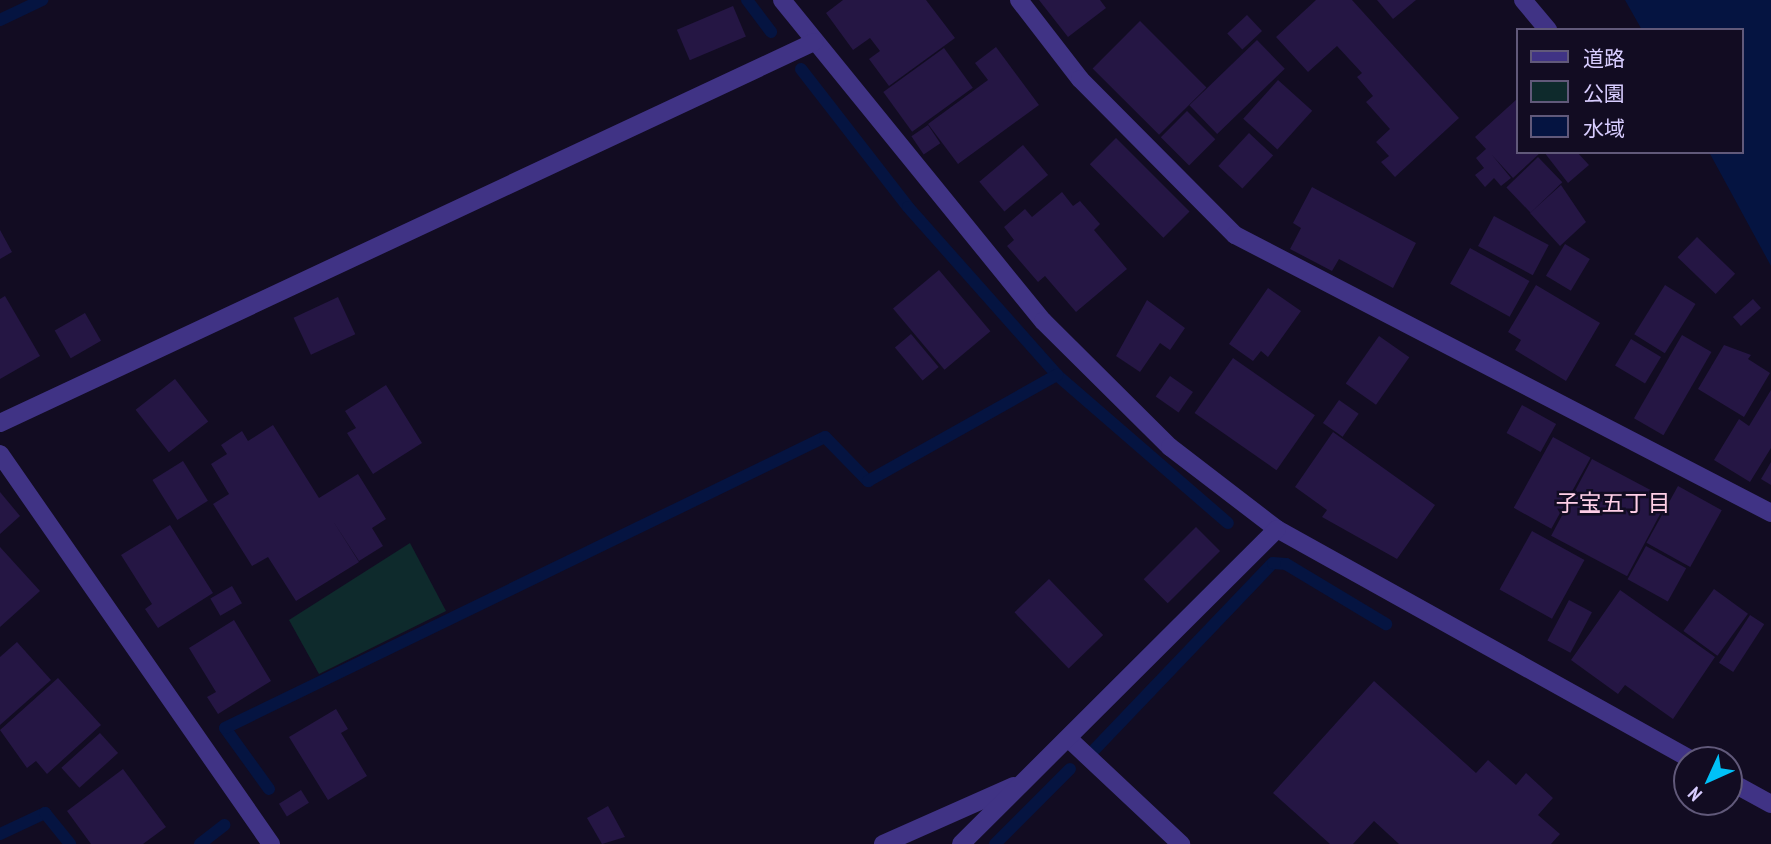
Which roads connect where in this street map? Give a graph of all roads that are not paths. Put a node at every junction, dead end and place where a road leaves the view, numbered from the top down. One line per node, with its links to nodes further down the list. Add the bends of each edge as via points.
1 (782, 0): 5 (street)
2 (1018, 0): 8 (street, via 1080,79 1236,235)
3 (1523, 0): 4 (street)
4 (1546, 28)
5 (814, 42): 6 (street); 9 (street, via 1043,321 1170,447)
6 (0, 423)
7 (0, 454): 15 (street)
8 (1771, 513)
9 (1277, 529): 10 (street); 11 (street)
10 (1069, 738): 12 (street); 18 (street)
11 (1673, 749)
12 (1027, 781): 16 (street); 17 (street)
13 (1743, 789): 14 (street)
14 (1771, 804)
15 (271, 844)
16 (883, 844)
17 (961, 844)
18 (1181, 844)

